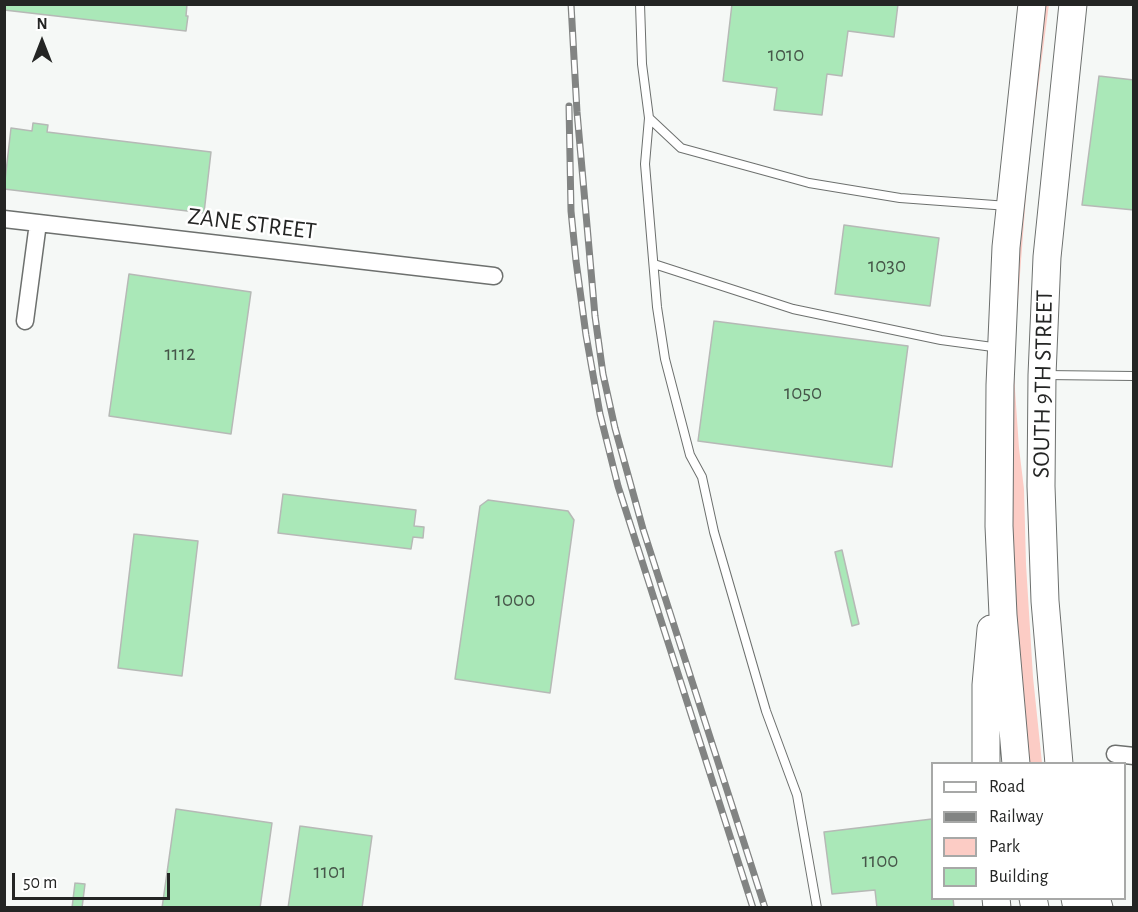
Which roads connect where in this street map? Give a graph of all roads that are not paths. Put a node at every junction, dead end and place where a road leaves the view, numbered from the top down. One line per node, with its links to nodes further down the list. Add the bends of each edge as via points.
1 (640, 4): 4 (lane)
2 (1032, 4): 5 (main road, SOUTH 9TH STREET)
3 (1073, 4): 12 (main road, SOUTH 9TH STREET, via 1047,257)
4 (649, 118): 5 (lane, via 681,148 809,183 900,198); 8 (lane, via 645,164)
5 (1011, 206): 11 (main road, SOUTH 9TH STREET)
6 (4, 219): 7 (street, ZANE STREET)
7 (38, 223): 9 (street, ZANE STREET); 10 (street)
8 (654, 264): 11 (lane, via 793,309 940,340); 22 (lane, via 657,307 673,391 690,455 702,477 766,711 797,795)
9 (494, 276)
10 (25, 321)
11 (1002, 348): 14 (main road, SOUTH 9TH STREET)
12 (1042, 375): 13 (lane); 15 (main road, SOUTH 9TH STREET, via 1041,486)
13 (1134, 376)
14 (999, 526): 18 (main road, via 986,685); 19 (main road, SOUTH 9TH STREET)
15 (1051, 684): 20 (main road, SOUTH 9TH STREET); 21 (main road)
16 (1114, 754): 17 (street)
17 (1134, 756)
18 (986, 762)
19 (1016, 762)
20 (1059, 762)
21 (1067, 762)
22 (817, 908)

